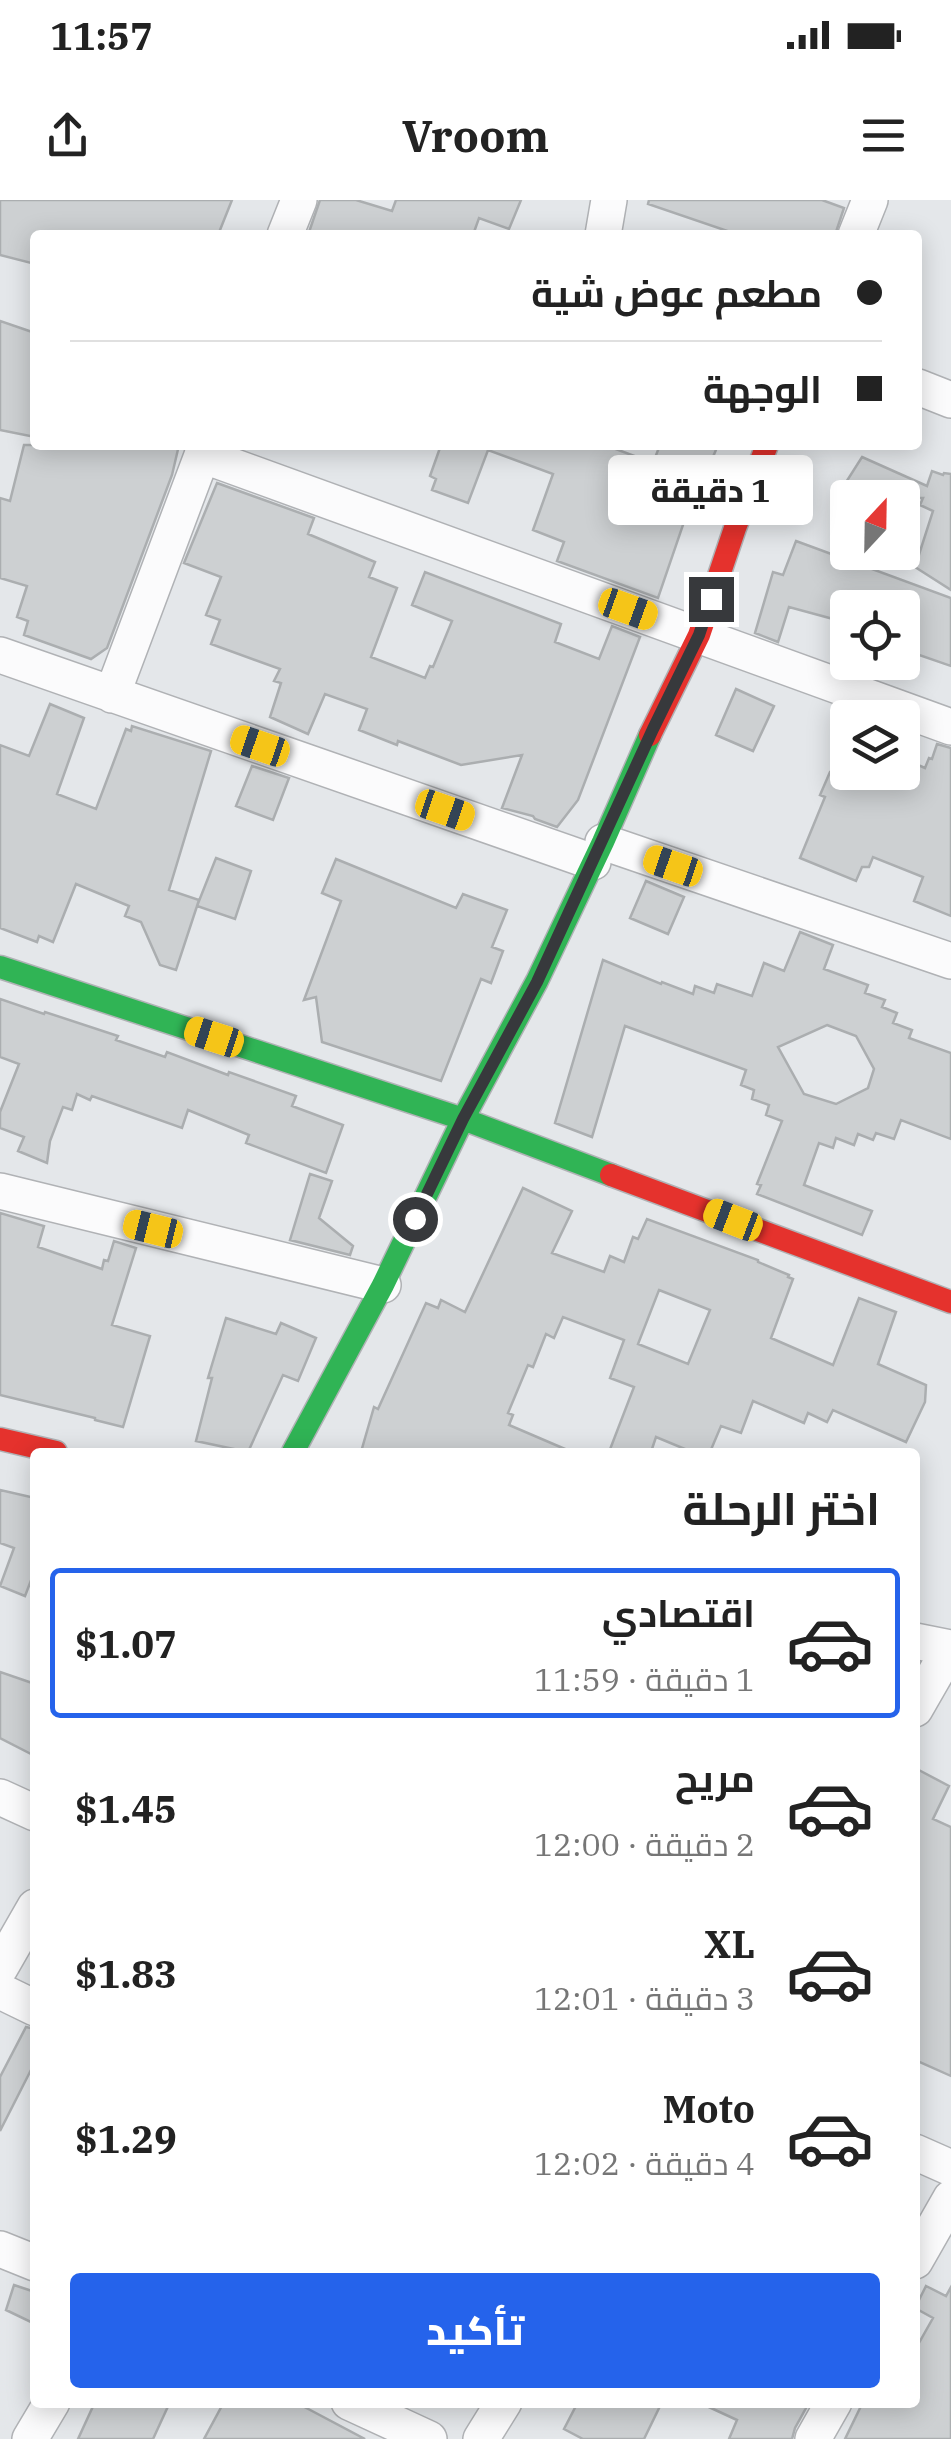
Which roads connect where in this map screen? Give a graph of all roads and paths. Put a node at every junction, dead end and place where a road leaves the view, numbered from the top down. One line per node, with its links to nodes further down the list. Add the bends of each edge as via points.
1 (299, 200): 4 (street)
2 (609, 200): 5 (street)
3 (870, 200): 6 (street)
4 (287, 230)
5 (604, 230)
6 (858, 230)
7 (922, 389): 8 (street)
8 (951, 400)
9 (204, 450): 11 (street); 13 (street)
10 (766, 450): 11 (street)
11 (699, 635): 14 (street); 15 (street)
12 (0, 655): 13 (street)
13 (112, 695): 15 (street)
14 (951, 728)
15 (598, 852): 16 (street); 18 (street)
16 (951, 961)
17 (0, 967): 18 (street)
18 (463, 1119): 20 (street); 21 (street)
19 (0, 1191): 20 (street)
20 (383, 1286): 24 (street)
21 (951, 1302)
22 (0, 1440): 23 (street)
23 (37, 1448)
24 (295, 1448)
25 (920, 1642): 26 (street)
26 (951, 1648): 27 (street)
27 (920, 1701)
28 (0, 1797): 29 (street)
29 (30, 1811)
30 (30, 1916): 31 (street)
31 (0, 1967)
32 (0, 1991): 33 (street)
33 (30, 2006)
34 (920, 2154): 35 (street)
35 (951, 2168)
36 (951, 2198): 38 (street)
37 (0, 2249): 39 (street)
38 (920, 2251)
39 (30, 2261)
40 (48, 2408): 44 (street)
41 (362, 2408): 45 (street)
42 (500, 2408): 46 (street)
43 (831, 2408): 47 (street)
44 (30, 2439)
45 (429, 2439)
46 (482, 2439)
47 (813, 2439)

